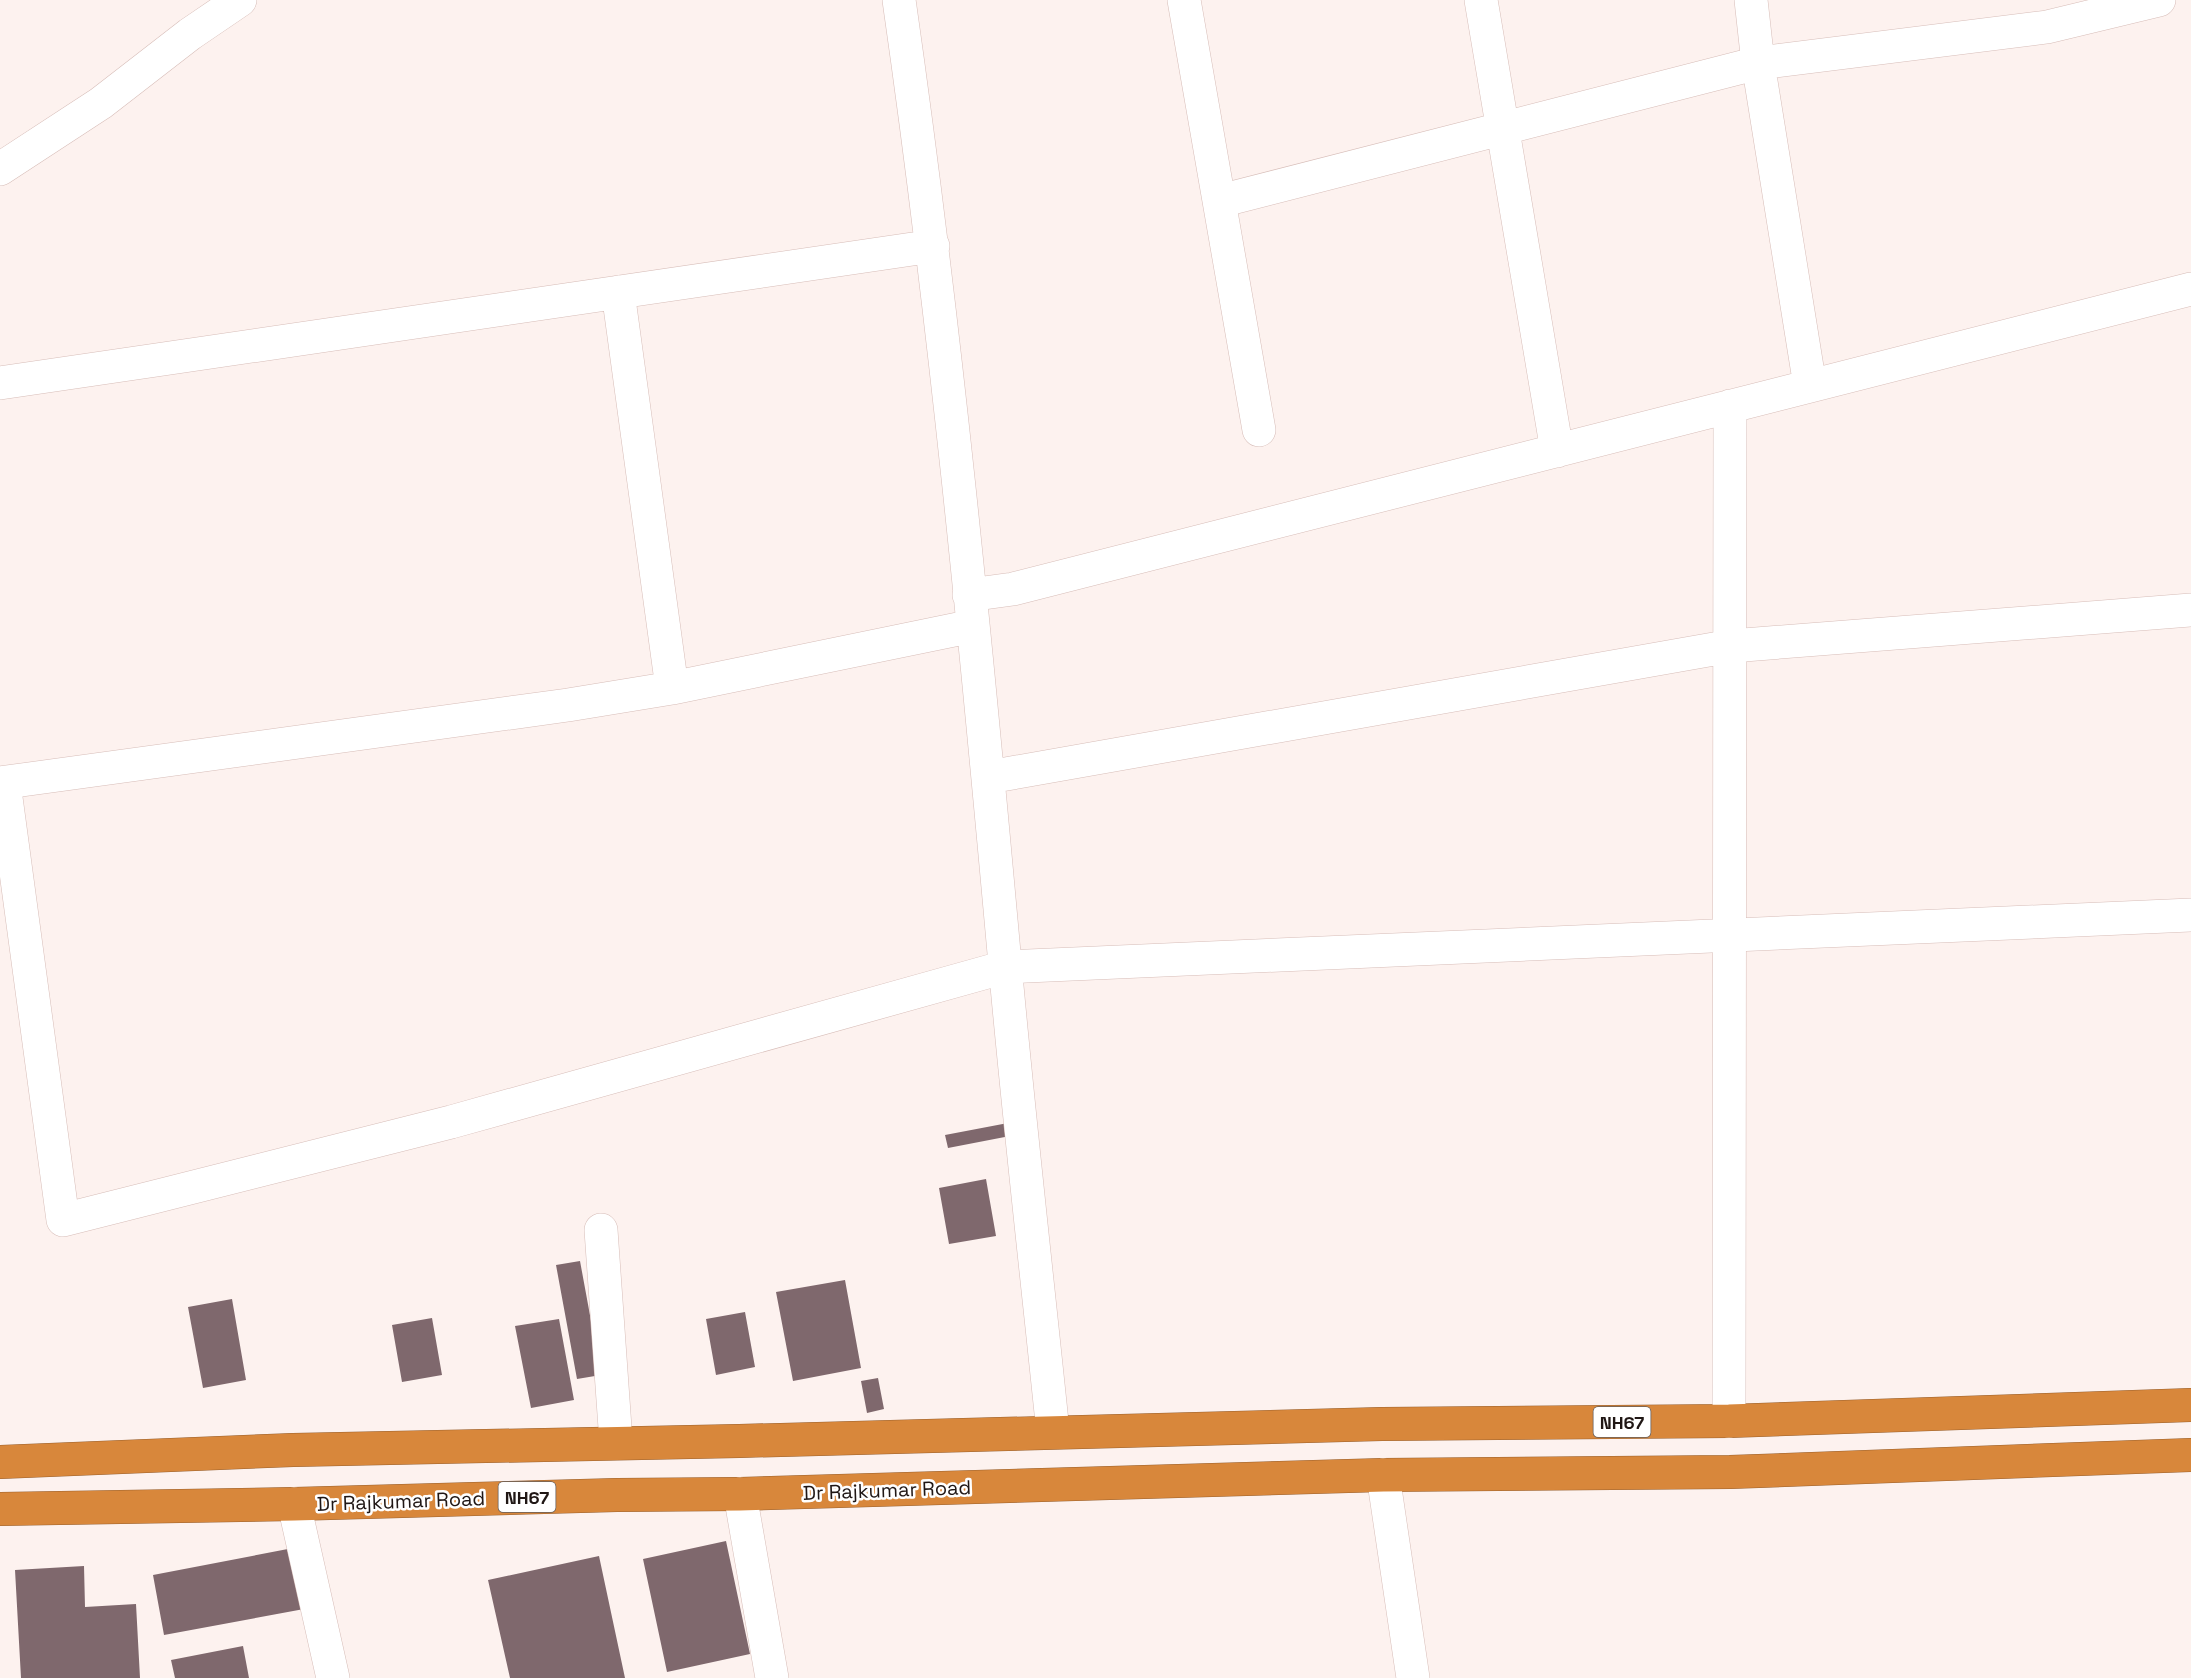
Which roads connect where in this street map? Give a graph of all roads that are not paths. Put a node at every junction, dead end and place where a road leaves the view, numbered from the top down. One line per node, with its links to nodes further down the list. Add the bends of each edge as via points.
1 (240, 0): 10 (street, via 101,103)
2 (899, 0): 12 (street)
3 (1184, 0): 11 (street)
4 (1481, 0): 9 (street)
5 (1751, 0): 8 (street)
6 (2159, 0): 7 (street)
7 (2044, 14): 8 (street)
8 (1758, 63): 9 (street); 16 (street)
9 (1503, 129): 11 (street); 19 (street)
10 (0, 169)
11 (1220, 201): 18 (street)
12 (933, 246): 14 (street); 20 (street)
13 (2191, 289): 16 (street)
14 (618, 292): 15 (street); 23 (street)
15 (0, 383)
16 (1810, 386): 17 (street)
17 (1730, 406): 19 (street); 22 (street)
18 (1259, 430)
19 (1557, 451): 20 (street, via 1013,589)
20 (971, 610): 23 (street); 24 (street)
21 (2191, 610): 22 (street)
22 (1731, 646): 24 (street); 27 (street)
23 (672, 688): 25 (street)
24 (989, 777): 28 (street)
25 (2, 783): 28 (street, via 63,1220 451,1122)
26 (2191, 915): 27 (street)
27 (1731, 936): 28 (street); 31 (street)
28 (1005, 967): 32 (street)
29 (602, 1230): 33 (street)
30 (2191, 1405): 31 (highway, NH67)
31 (1729, 1422): 32 (highway, NH67, via 1382,1424)
32 (1053, 1432): 33 (highway, NH67)
33 (616, 1442): 35 (highway, NH67)
34 (2191, 1455): 36 (highway, NH67, via 1730,1472)
35 (0, 1462)
36 (1383, 1475): 37 (highway, Dr Rajkumar Road / NH67); 42 (street)
37 (740, 1494): 38 (highway, Dr Rajkumar Road / NH67); 41 (street)
38 (294, 1504): 39 (highway, Dr Rajkumar Road / NH67); 40 (street)
39 (0, 1509)
40 (333, 1678)
41 (772, 1678)
42 (1413, 1678)

